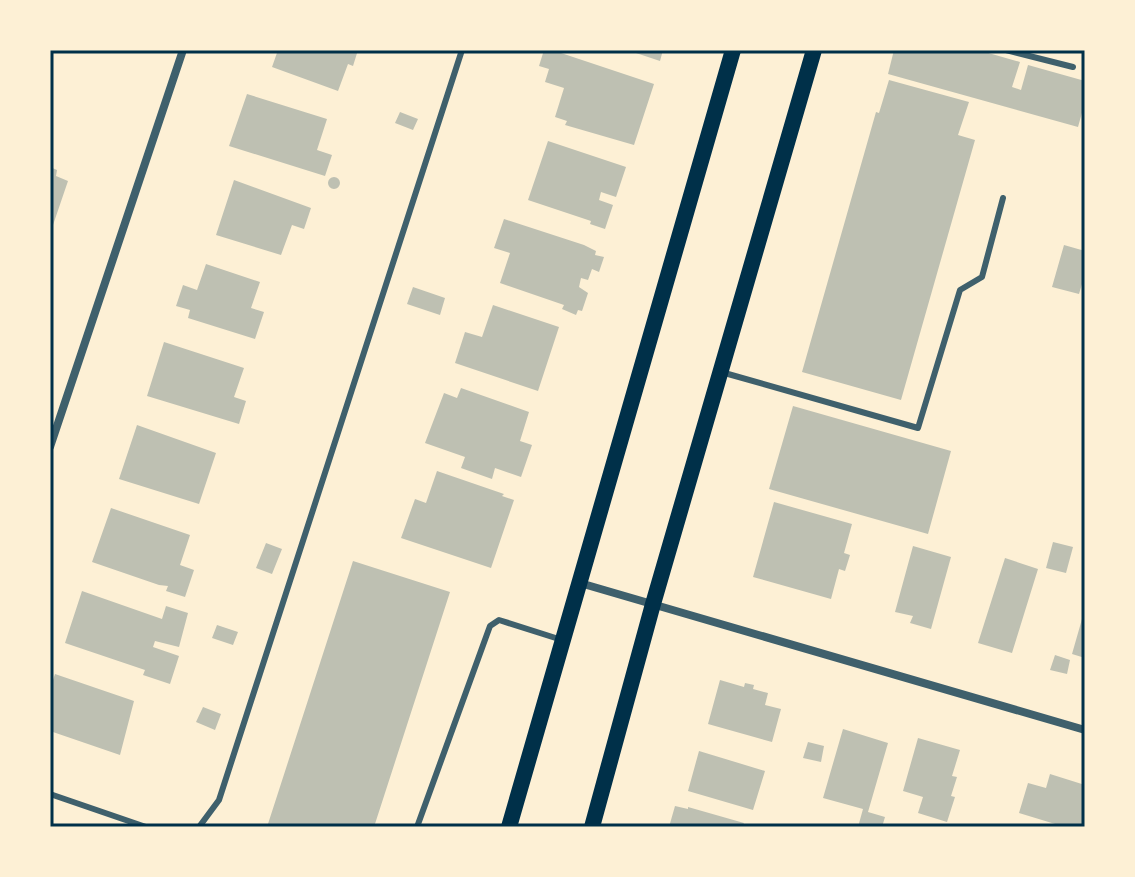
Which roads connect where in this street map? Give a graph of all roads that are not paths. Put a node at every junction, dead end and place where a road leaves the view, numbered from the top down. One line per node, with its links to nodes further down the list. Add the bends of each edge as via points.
1 (183, 50): 9 (street)
2 (462, 50): 16 (lane, via 219,800)
3 (733, 50): 10 (main road)
4 (814, 50): 8 (main road)
5 (1006, 50): 6 (lane)
6 (1073, 67)
7 (1003, 198): 8 (lane, via 982,277 960,290 918,428)
8 (721, 372): 11 (main road)
9 (50, 447)
10 (580, 583): 11 (street); 12 (main road)
11 (653, 604): 13 (street); 19 (main road)
12 (562, 640): 17 (lane, via 499,620 490,626); 18 (main road)
13 (1085, 730)
14 (50, 794): 15 (lane)
15 (146, 827)
16 (199, 827)
17 (417, 827)
18 (509, 827)
19 (592, 827)

